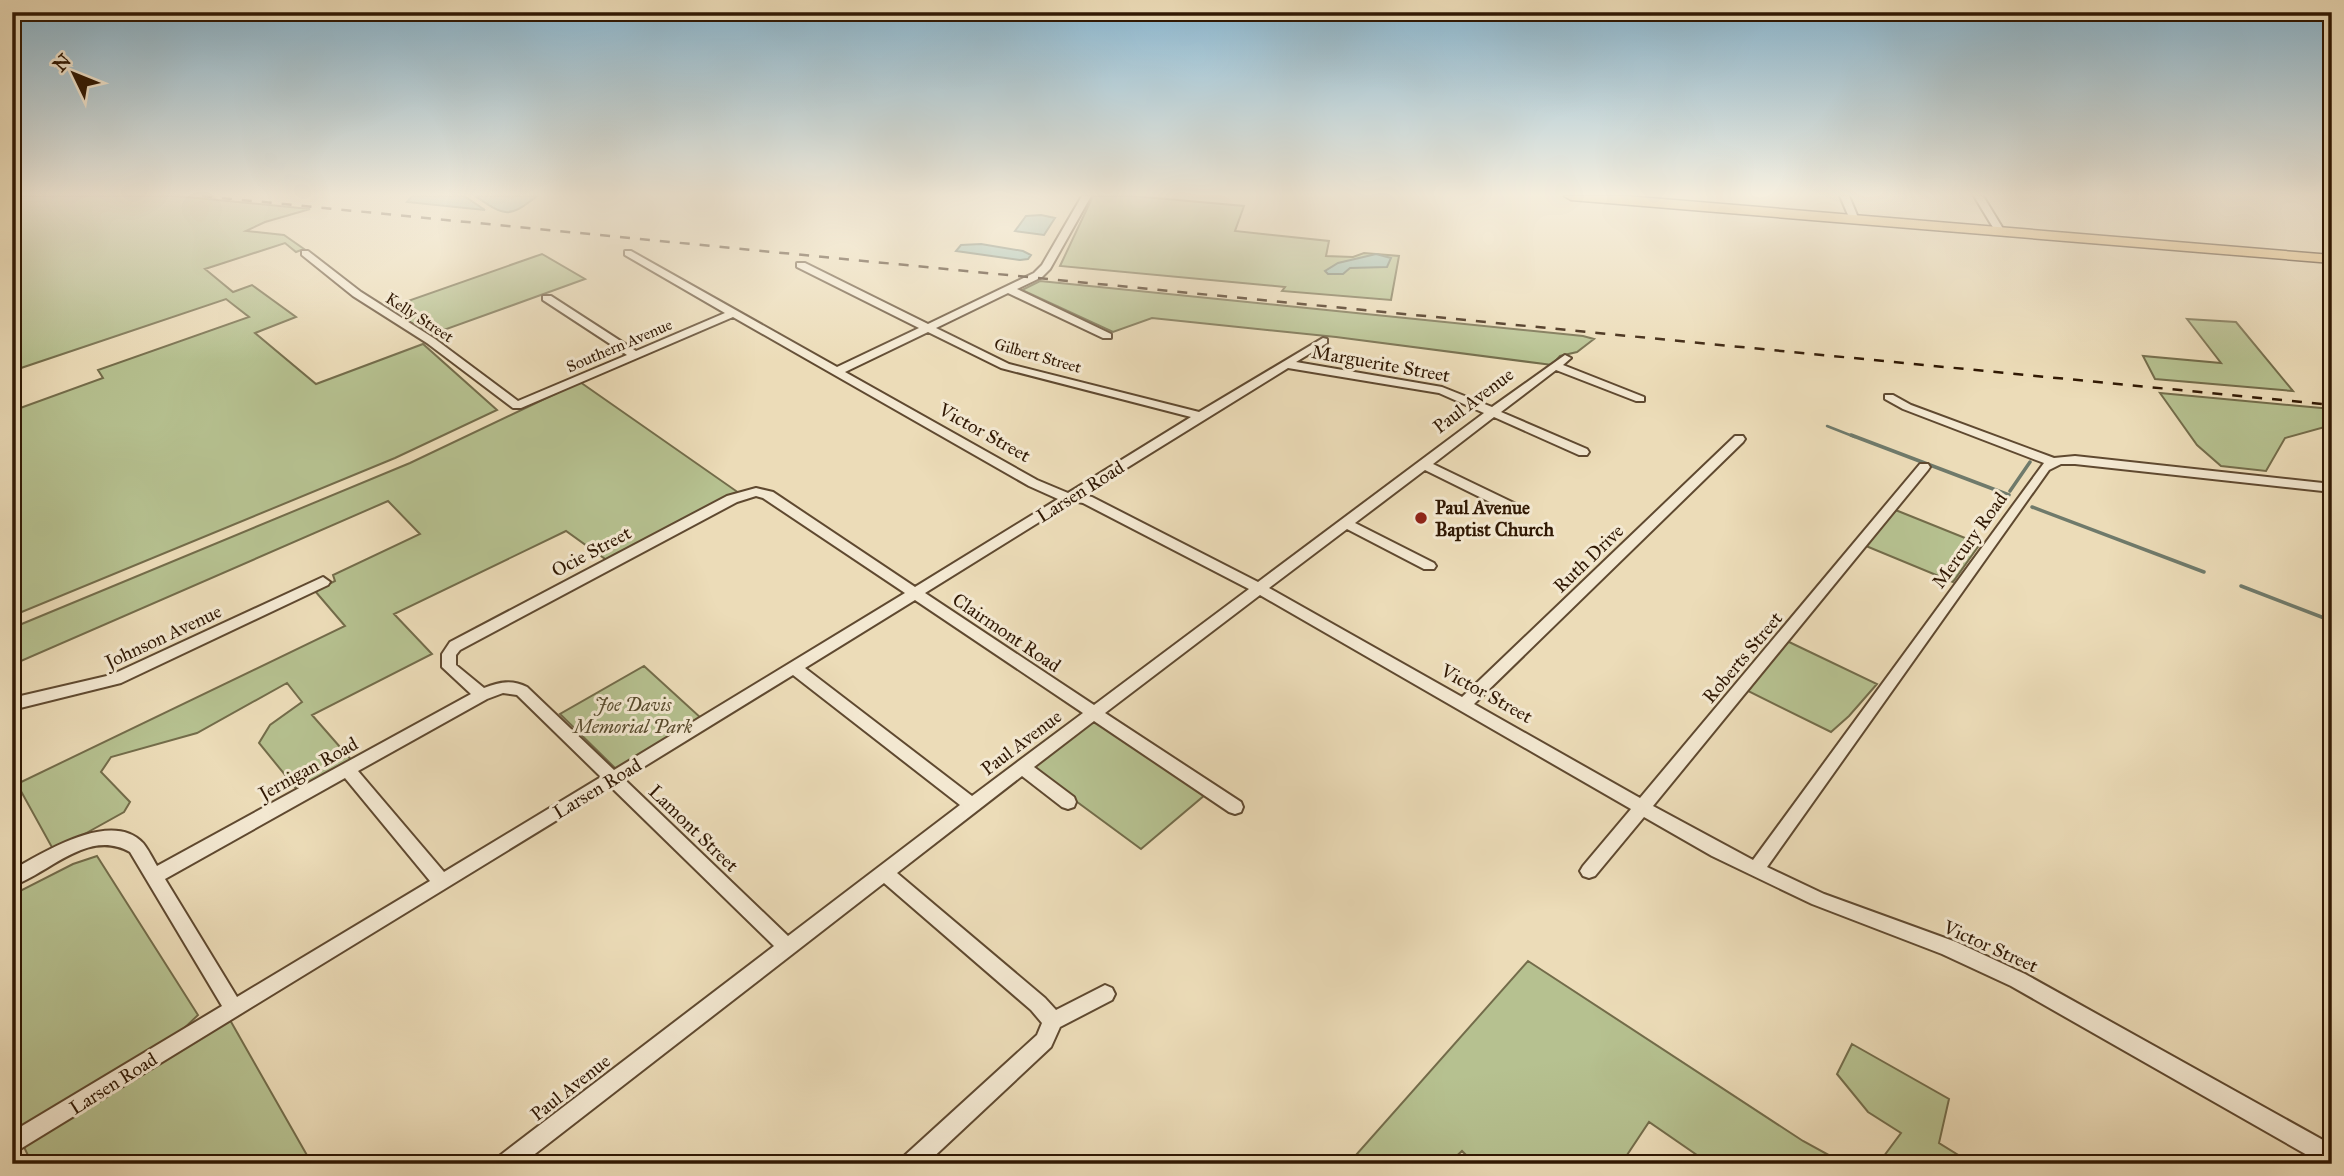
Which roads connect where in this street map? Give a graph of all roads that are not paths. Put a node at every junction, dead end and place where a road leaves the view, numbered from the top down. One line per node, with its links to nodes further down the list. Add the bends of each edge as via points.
1 (1055, 251): 7 (street, via 1038,275)
2 (2249, 251): 5 (main road)
3 (305, 253): 18 (street, Kelly Street, via 356,295 431,341)
4 (628, 253): 9 (street, Victor Street)
5 (2332, 259)
6 (801, 265): 10 (street, Gilbert Street)
7 (1010, 290): 10 (street); 11 (street)
8 (547, 298): 13 (street)
9 (733, 313): 13 (street, Southern Avenue); 15 (street, Victor Street)
10 (927, 329): 15 (street); 20 (street, Gilbert Street, via 1005,366)
11 (1107, 336)
12 (1323, 341): 14 (street, Larsen Road)
13 (635, 355): 18 (street, Southern Avenue)
14 (1286, 364): 19 (street, Marguerite Street, via 1424,386); 20 (street, Larsen Road)
15 (836, 372): 28 (street, Victor Street, via 1033,483)
16 (1889, 397): 23 (street)
17 (1640, 399): 19 (street, Paul Avenue, via 1560,362)
18 (517, 406)
19 (1492, 412): 22 (street, Marguerite Street); 24 (street, Paul Avenue)
20 (1200, 416): 28 (street, Larsen Road)
21 (1739, 439): 38 (street, Ruth Drive)
22 (1583, 452)
23 (2053, 462): 26 (street, via 2075,460); 47 (street, Mercury Road, via 2045,467)
24 (1423, 464): 29 (street); 30 (street, Paul Avenue)
25 (1924, 467): 45 (street, Roberts Street)
26 (2332, 488)
27 (755, 492): 34 (street, Clairmont Road, via 768,495); 36 (street, Ocie Street, via 732,499 465,639 449,654 449,667)
28 (1070, 497): 33 (street, Victor Street, via 1087,500); 34 (street, Larsen Road)
29 (1511, 507)
30 (1345, 523): 31 (street); 33 (street, Paul Avenue)
31 (1429, 566)
32 (323, 582): 37 (street, Johnson Avenue, via 116,679)
33 (1259, 588): 38 (street, Victor Street); 39 (street, Paul Avenue)
34 (914, 594): 35 (street, Larsen Road); 39 (street, Clairmont Road)
35 (794, 668): 42 (street, Larsen Road); 44 (street)
36 (482, 695): 41 (street, Jernigan Road); 42 (street, Lamont Street, via 502,687 517,688)
37 (12, 704)
38 (1464, 705): 45 (street, Victor Street)
39 (1093, 713): 40 (street, Paul Avenue); 46 (street, Clairmont Road)
40 (1022, 767): 43 (street); 44 (street, Paul Avenue)
41 (348, 769): 50 (street, Jernigan Road); 52 (street)
42 (613, 779): 52 (street, Larsen Road); 53 (street, Lamont Street)
43 (1068, 802)
44 (972, 805): 49 (street, Paul Avenue)
45 (1643, 806): 47 (street, Victor Street); 48 (street, Roberts Street)
46 (1235, 807)
47 (1755, 870): 58 (street, Victor Street, via 2018,980)
48 (1589, 871)
49 (884, 873): 53 (street, Paul Avenue); 56 (street)
50 (153, 877): 51 (street, via 136,847 127,838 111,835 71,848); 55 (street)
51 (12, 878)
52 (442, 883): 55 (street, Larsen Road)
53 (787, 947): 59 (street, Paul Avenue)
54 (1105, 994): 56 (street)
55 (234, 1009): 57 (street, Larsen Road)
56 (1053, 1021): 60 (street, via 1044,1041)
57 (12, 1144)
58 (2332, 1157)
59 (505, 1164)
60 (910, 1164)

